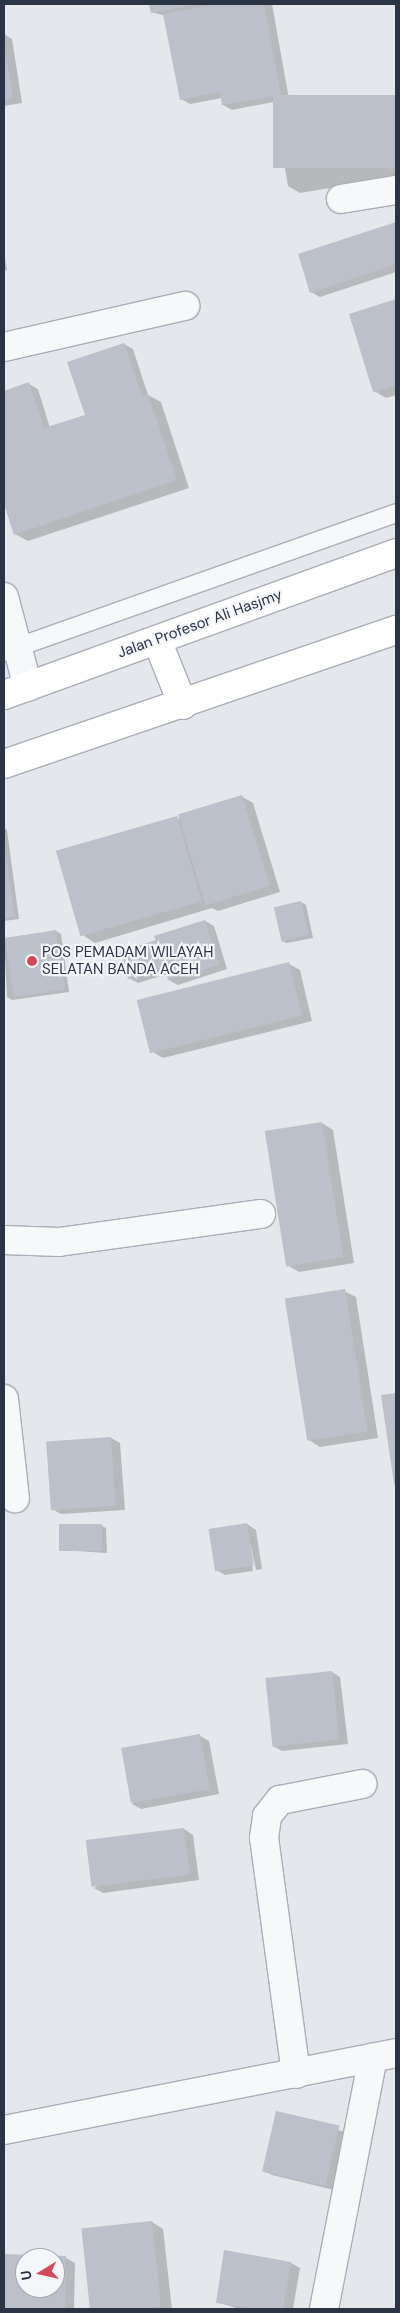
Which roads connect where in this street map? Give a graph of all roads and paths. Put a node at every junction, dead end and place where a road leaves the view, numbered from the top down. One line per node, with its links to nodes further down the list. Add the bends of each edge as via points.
1 (396, 190): 2 (street)
2 (341, 199)
3 (185, 306): 4 (street)
4 (4, 347)
5 (396, 513): 10 (lane)
6 (396, 552): 9 (main road, Jalan Profesor Ali Hasjmy)
7 (4, 597): 10 (street)
8 (396, 630): 12 (main road)
9 (157, 640): 11 (main road, Jalan Profesor Ali Hasjmy); 12 (main road)
10 (10, 649): 11 (street)
11 (16, 691)
12 (183, 705): 13 (main road)
13 (4, 764)
14 (261, 1214): 15 (street, via 59,1242)
15 (4, 1240)
16 (4, 1400): 17 (street)
17 (15, 1498)
18 (362, 1784): 20 (street, via 280,1800 267,1816 264,1838)
19 (385, 2055): 20 (street); 22 (street)
20 (296, 2074): 21 (street)
21 (4, 2130)
22 (324, 2309)

